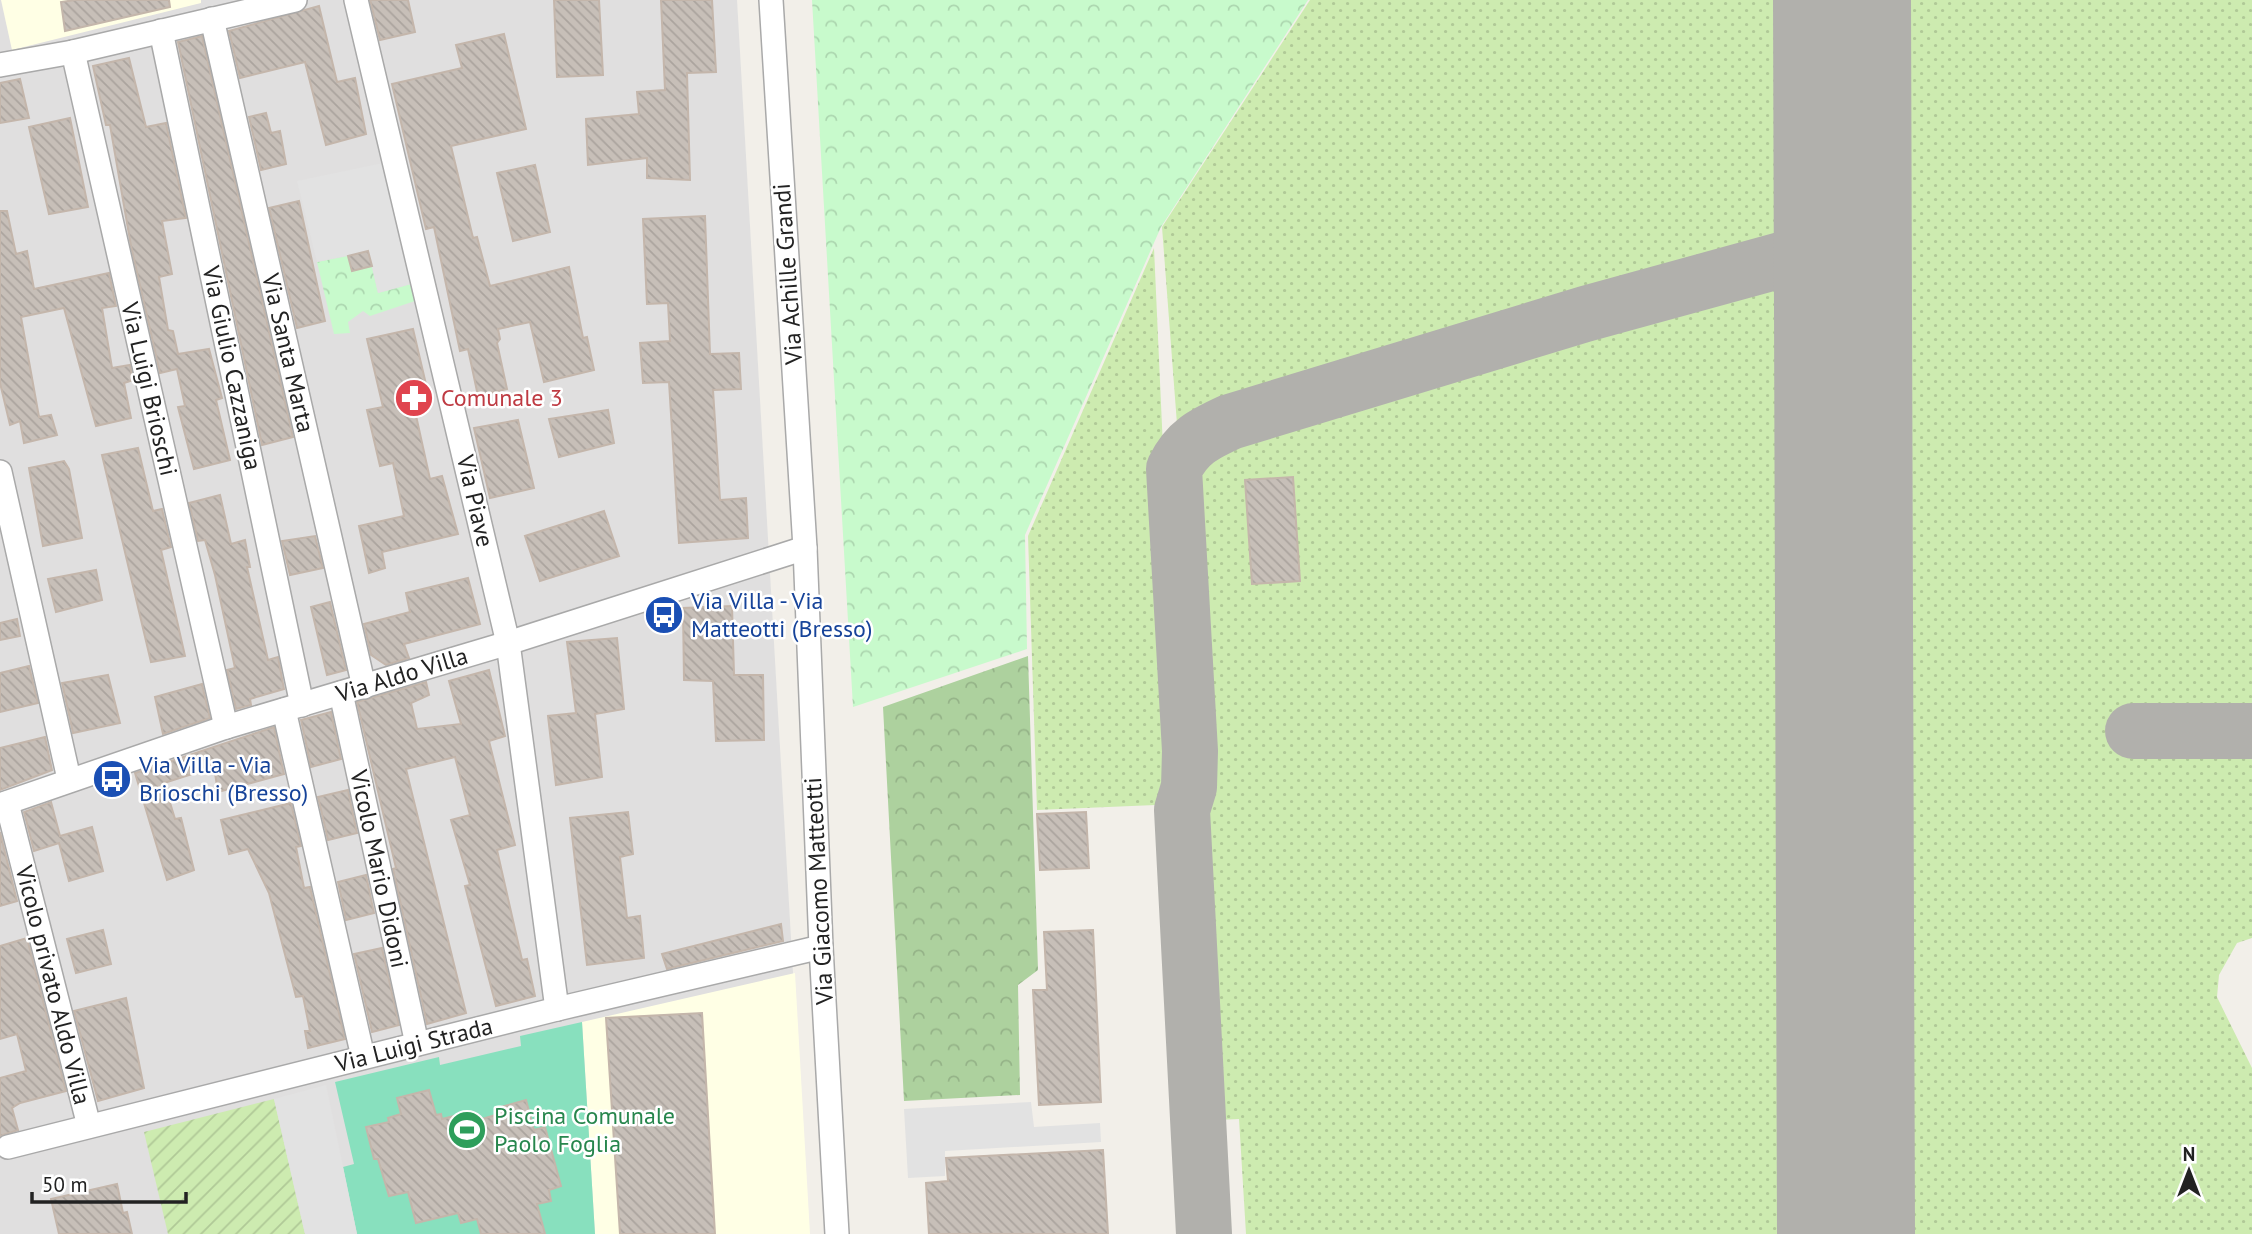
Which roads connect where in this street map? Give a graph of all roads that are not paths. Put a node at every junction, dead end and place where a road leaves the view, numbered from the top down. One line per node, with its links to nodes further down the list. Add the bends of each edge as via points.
1 (295, 0): 4 (street)
2 (356, 0): 10 (street, Via Piave)
3 (771, 0): 9 (street, Via Achille Grandi)
4 (212, 19): 5 (street); 11 (street, Via Santa Marta)
5 (161, 31): 6 (street); 13 (street, Via Giulio Cazzaniga)
6 (73, 52): 7 (street); 14 (street, Via Luigi Brioschi)
7 (0, 65)
8 (0, 472): 15 (street)
9 (805, 548): 10 (street, Via Aldo Villa); 17 (street, Via Giacomo Matteotti)
10 (508, 643): 11 (street, Via Aldo Villa); 18 (street, Via Piave)
11 (364, 687): 12 (street, Via Aldo Villa)
12 (341, 694): 13 (street, Via Aldo Villa); 19 (street, Vicolo Mario Didoni)
13 (293, 707): 14 (street, Via Aldo Villa); 20 (street, Via Giulio Cazzaniga)
14 (226, 727): 15 (street, Via Aldo Villa)
15 (69, 779): 16 (street, Via Aldo Villa)
16 (4, 804): 21 (street, Vicolo privato Aldo Villa)
17 (821, 947): 18 (street, Via Luigi Strada); 23 (street, Via Giacomo Matteotti)
18 (557, 1009): 19 (street, Via Luigi Strada)
19 (417, 1044): 20 (street, Via Luigi Strada)
20 (363, 1057): 21 (street, Via Luigi Strada)
21 (89, 1126): 22 (street, Via Luigi Strada)
22 (8, 1147)
23 (837, 1234)

